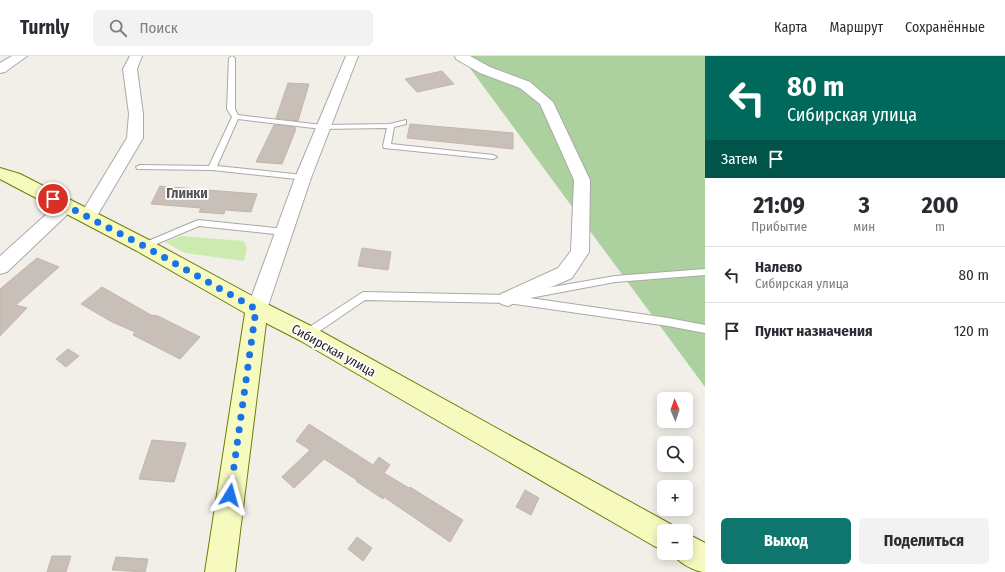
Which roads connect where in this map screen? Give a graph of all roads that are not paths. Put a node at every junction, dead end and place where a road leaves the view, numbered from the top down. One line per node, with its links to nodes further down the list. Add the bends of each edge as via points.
1 (21, 56): 6 (street)
2 (136, 56): 17 (street, via 130,69 136,114 135,138)
3 (352, 56): 10 (street)
4 (461, 56): 22 (street, via 485,70 525,85 546,102 582,180 580,252 565,273)
5 (232, 58): 7 (lane, via 231,109)
6 (0, 69)
7 (236, 117): 10 (lane); 13 (lane)
8 (403, 122): 9 (lane)
9 (391, 126): 10 (lane); 11 (lane, via 388,146)
10 (322, 127): 15 (street)
11 (494, 157)
12 (140, 167): 13 (lane)
13 (212, 168): 15 (lane)
14 (0, 173): 16 (street, Сибирская улица)
15 (303, 178): 18 (street)
16 (66, 206): 17 (street, Сибирская улица); 20 (street)
17 (88, 217): 19 (street, Сибирская улица)
18 (284, 232): 19 (lane, via 198,223); 23 (street)
19 (144, 246): 23 (street, Сибирская улица)
20 (0, 267)
21 (705, 272): 22 (lane, via 614,279)
22 (508, 299): 24 (lane); 25 (lane, via 363,296)
23 (256, 309): 25 (street, Сибирская улица); 29 (street)
24 (705, 329)
25 (306, 334): 26 (street, Сибирская улица)
26 (657, 532)
27 (693, 552): 28 (street)
28 (705, 559)
29 (220, 572)

